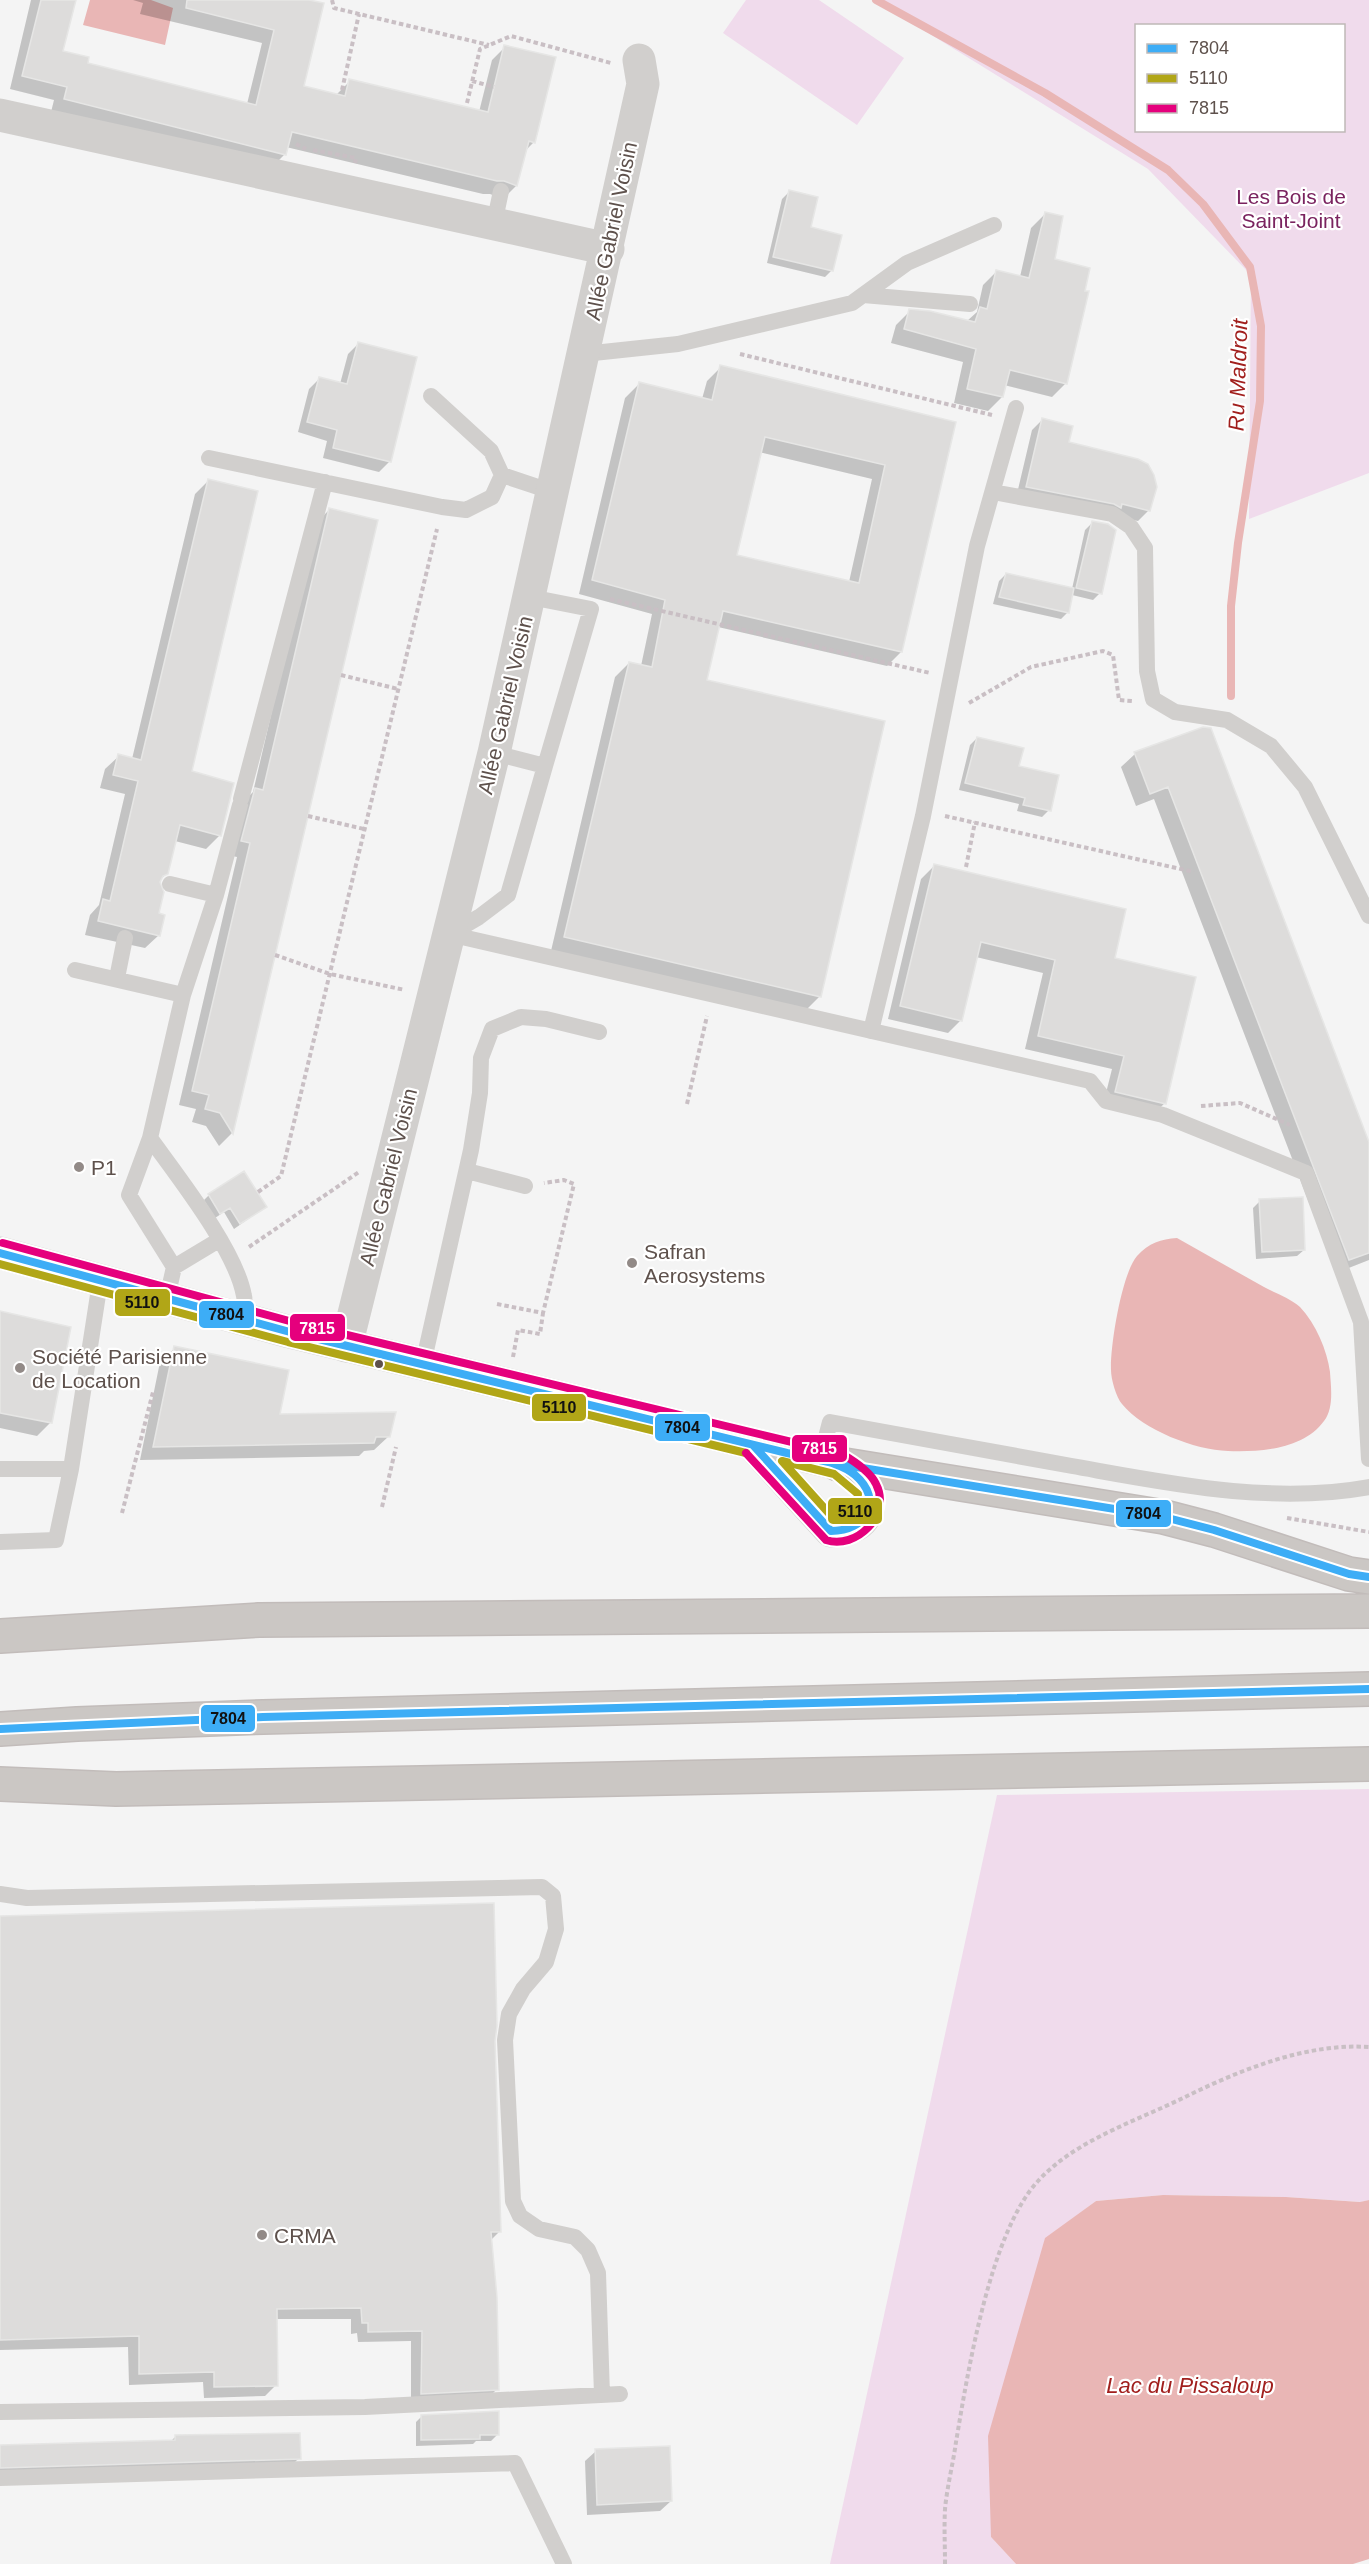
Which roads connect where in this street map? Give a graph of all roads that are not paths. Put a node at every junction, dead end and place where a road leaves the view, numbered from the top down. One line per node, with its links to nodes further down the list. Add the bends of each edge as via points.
1 (640, 65): 6 (street, Allée Gabriel Voisin, via 643,84)
2 (0, 115): 4 (street)
3 (501, 191): 4 (lane)
4 (494, 224): 6 (street)
5 (994, 225): 7 (lane, via 907,263)
6 (608, 249): 9 (street, Allée Gabriel Voisin)
7 (863, 295): 8 (lane); 9 (lane, via 852,303 678,344)
8 (970, 304)
9 (584, 354): 15 (street, Allée Gabriel Voisin)
10 (431, 396): 13 (lane, via 491,451)
11 (1014, 414): 16 (lane)
12 (209, 458): 14 (lane)
13 (502, 475): 14 (lane, via 492,496 466,510); 15 (lane)
14 (325, 482): 21 (lane)
15 (553, 492): 17 (street, Allée Gabriel Voisin)
16 (993, 492): 22 (lane, via 1112,514 1131,527 1145,548 1147,671 1153,699 1175,712 1227,720 1271,746 1305,787); 28 (lane, via 977,546 924,811)
17 (530, 597): 18 (street, Allée Gabriel Voisin); 19 (lane, via 591,609)
18 (494, 753): 19 (lane); 23 (street, Allée Gabriel Voisin)
19 (545, 766): 23 (lane, via 508,895)
20 (170, 885): 21 (lane)
21 (216, 895): 27 (lane)
22 (1369, 916)
23 (449, 934): 28 (lane); 39 (street, Allée Gabriel Voisin)
24 (125, 938): 26 (lane)
25 (75, 970): 26 (lane)
26 (117, 978): 27 (lane)
27 (183, 994): 30 (lane)
28 (871, 1031): 42 (lane, via 1090,1081 1106,1101 1163,1115 1306,1173 1360,1322)
29 (599, 1032): 31 (lane, via 521,1017 492,1029 481,1058 480,1093)
30 (150, 1138): 33 (lane); 35 (lane, via 129,1195)
31 (467, 1171): 32 (lane); 40 (lane)
32 (525, 1186)
33 (219, 1240): 35 (lane); 38 (lane, via 231,1259 245,1298)
34 (0, 1253): 36 (street)
35 (174, 1267): 37 (lane)
36 (100, 1282): 37 (street); 45 (lane)
37 (167, 1299): 38 (street)
38 (241, 1319): 39 (street)
39 (346, 1346): 40 (street)
40 (423, 1364): 41 (street)
41 (753, 1445): 43 (street); 43 (street, via 831,1531 848,1530 861,1524 869,1492 856,1476)
42 (1369, 1459)
43 (829, 1462): 46 (lane, via 830,1422 1168,1483 1332,1494); 48 (highway, via 1164,1517)
44 (0, 1469): 45 (lane)
45 (71, 1469): 47 (lane, via 56,1540)
46 (1369, 1487)
47 (0, 1542)
48 (1369, 1577)
49 (1369, 1611): 50 (highway, via 259,1620)
50 (0, 1636)
51 (1369, 1689): 52 (highway, via 263,1717)
52 (0, 1730)
53 (1369, 1764): 55 (highway)
54 (0, 1784): 55 (highway)
55 (116, 1790): 56 (highway)
56 (0, 1802)
57 (0, 1894): 59 (lane, via 27,1898 542,1887 553,1896 556,1929 546,1962 523,1989 509,2014 505,2040 513,2201 520,2216 539,2229 575,2237 588,2250 598,2273)
58 (620, 2394): 59 (lane)
59 (602, 2395): 60 (lane, via 365,2407)
60 (0, 2412)
61 (0, 2478): 62 (lane, via 514,2463)
62 (564, 2564)

